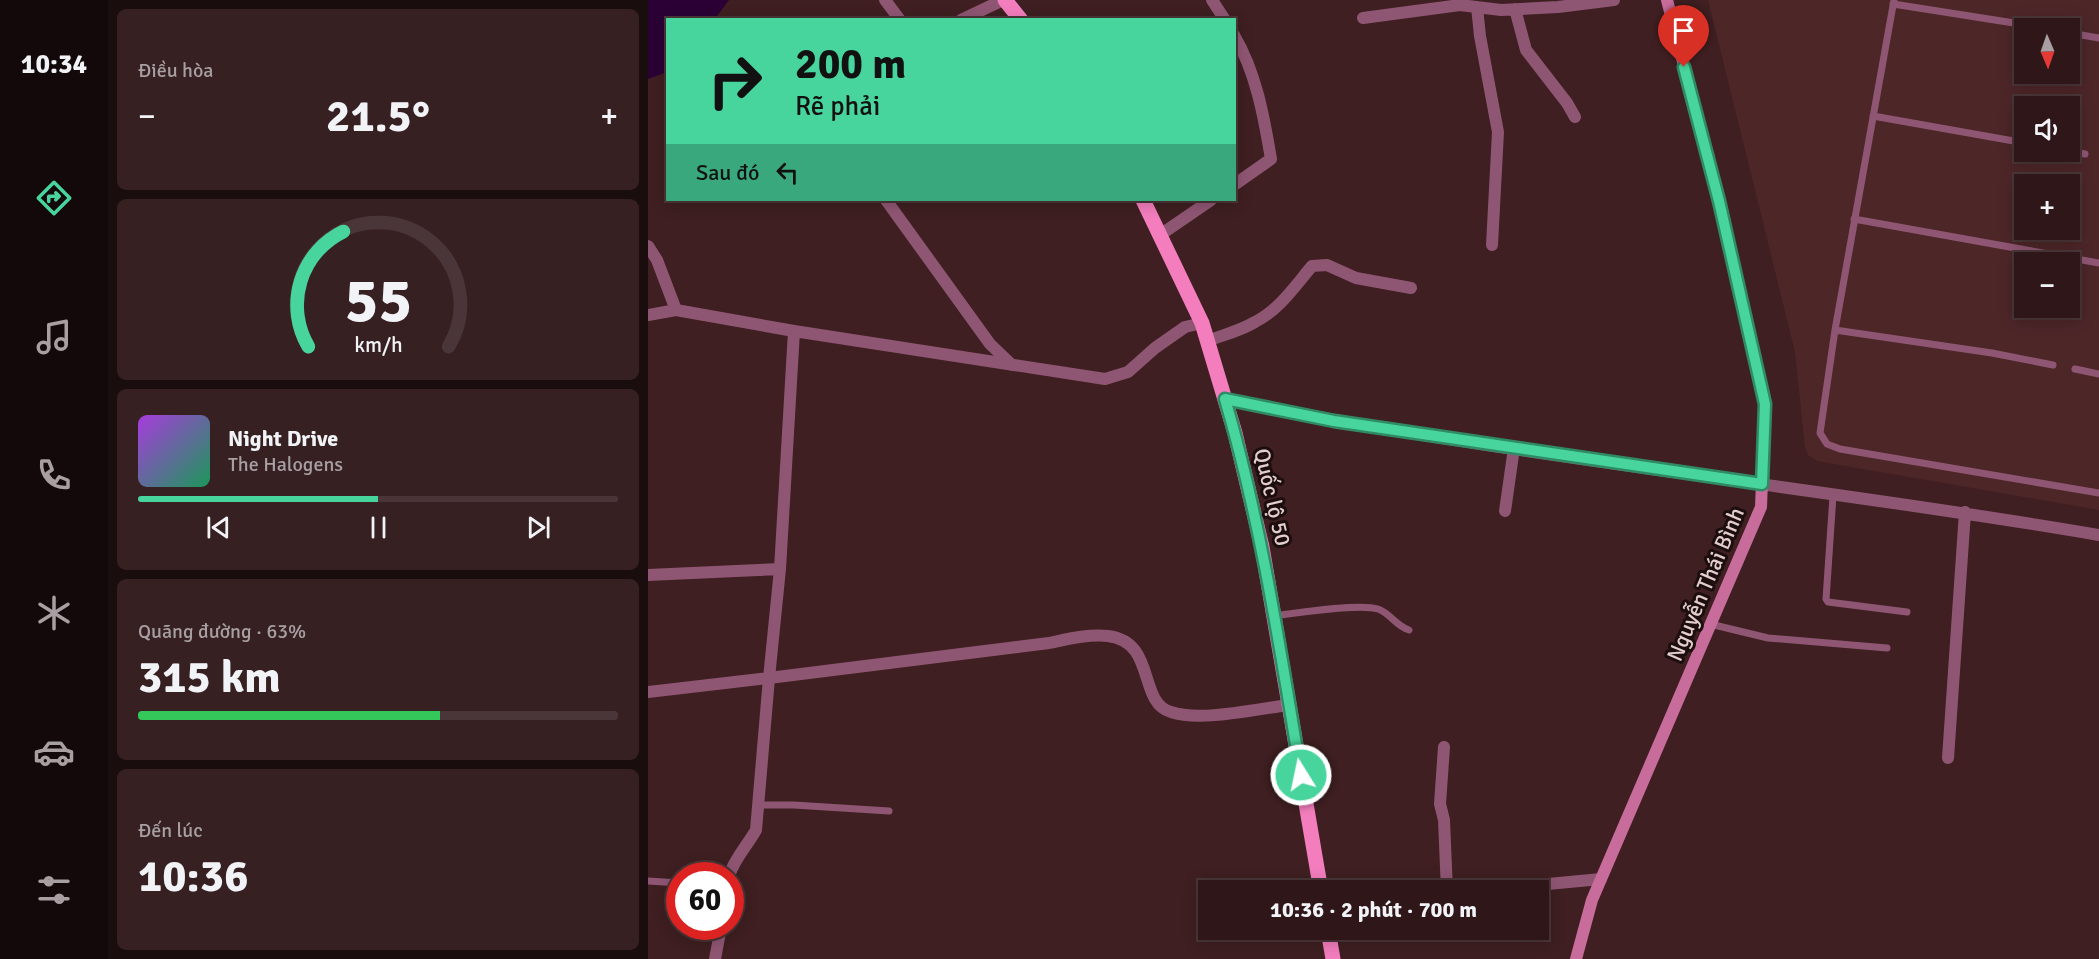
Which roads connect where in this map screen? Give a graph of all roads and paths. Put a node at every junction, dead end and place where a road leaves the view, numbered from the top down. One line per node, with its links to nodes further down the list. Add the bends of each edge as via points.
1 (885, 0): 10 (street)
2 (1004, 0): 11 (street); 12 (main road)
3 (1212, 0): 13 (street)
4 (1614, 0): 9 (street)
5 (1667, 0): 46 (street, Nguyễn Thái Bình, via 1719,201 1765,404)
6 (1893, 2): 15 (lane); 19 (lane)
7 (1499, 5): 8 (street); 9 (street)
8 (1477, 7): 14 (street, via 1461,5); 30 (street, via 1498,132)
9 (1515, 9): 20 (street, via 1526,50)
10 (898, 18)
11 (965, 18)
12 (1019, 18)
13 (1224, 18)
14 (1363, 18)
15 (2014, 23)
16 (2080, 35): 17 (lane)
17 (2099, 38)
18 (1236, 39): 24 (street, via 1256,87 1271,159)
19 (1873, 116): 21 (lane); 28 (lane)
20 (1575, 117)
21 (2014, 141)
22 (2080, 152): 23 (lane)
23 (2085, 153)
24 (1236, 184)
25 (887, 201): 41 (street, via 990,344)
26 (1143, 201): 29 (main road, Quốc lộ 50)
27 (1209, 201): 29 (street)
28 (1854, 219): 32 (lane); 37 (lane)
29 (1160, 235): 36 (main road, Quốc lộ 50)
30 (1492, 245)
31 (648, 246): 34 (street)
32 (2099, 262)
33 (1411, 288): 39 (street, via 1356,278 1327,265 1311,267 1267,315)
34 (676, 310): 35 (street); 38 (street)
35 (648, 315)
36 (1202, 323): 39 (main road, Quốc lộ 50); 41 (street, via 1185,327 1128,372 1105,379)
37 (1835, 330): 40 (lane); 47 (lane, via 1820,433 1827,444)
38 (794, 331): 41 (street); 52 (street)
39 (1207, 341): 44 (main road, Quốc lộ 50)
40 (2053, 365)
41 (1013, 366)
42 (2074, 369): 43 (lane)
43 (2099, 374)
44 (1225, 399): 45 (street, via 1334,421); 55 (main road, Quốc lộ 50, via 1262,547)
45 (1514, 448): 46 (street); 49 (street)
46 (1762, 484): 48 (street); 56 (street, Nguyễn Thái Bình, via 1761,507)
47 (2099, 493)
48 (1833, 495): 50 (street); 54 (lane, via 1826,599)
49 (1505, 511)
50 (1965, 512): 51 (street); 63 (street)
51 (2099, 535)
52 (780, 569): 53 (street); 59 (street)
53 (648, 575)
54 (1907, 612)
55 (1274, 616): 57 (lane, via 1361,607 1378,609); 61 (main road, Quốc lộ 50)
56 (1710, 624): 58 (lane, via 1768,638); 67 (street, Nguyễn Thái Bình)
57 (1409, 630)
58 (1887, 648)
59 (774, 678): 60 (street); 61 (street, via 1108,636 1124,640 1136,651 1153,698 1168,712 1195,716); 64 (street)
60 (648, 692)
61 (1289, 705): 68 (main road, Quốc lộ 50)
62 (1444, 747): 69 (street, via 1440,804)
63 (1948, 758)
64 (762, 806): 65 (lane); 66 (street, via 756,830)
65 (889, 811)
66 (734, 862)
67 (1601, 879): 72 (street); 77 (street, Nguyễn Thái Bình)
68 (1319, 880)
69 (1447, 880)
70 (648, 881): 71 (lane)
71 (666, 882)
72 (1549, 884)
73 (718, 940): 75 (street)
74 (1330, 940): 76 (main road)
75 (715, 959)
76 (1333, 959)
77 (1576, 959)

